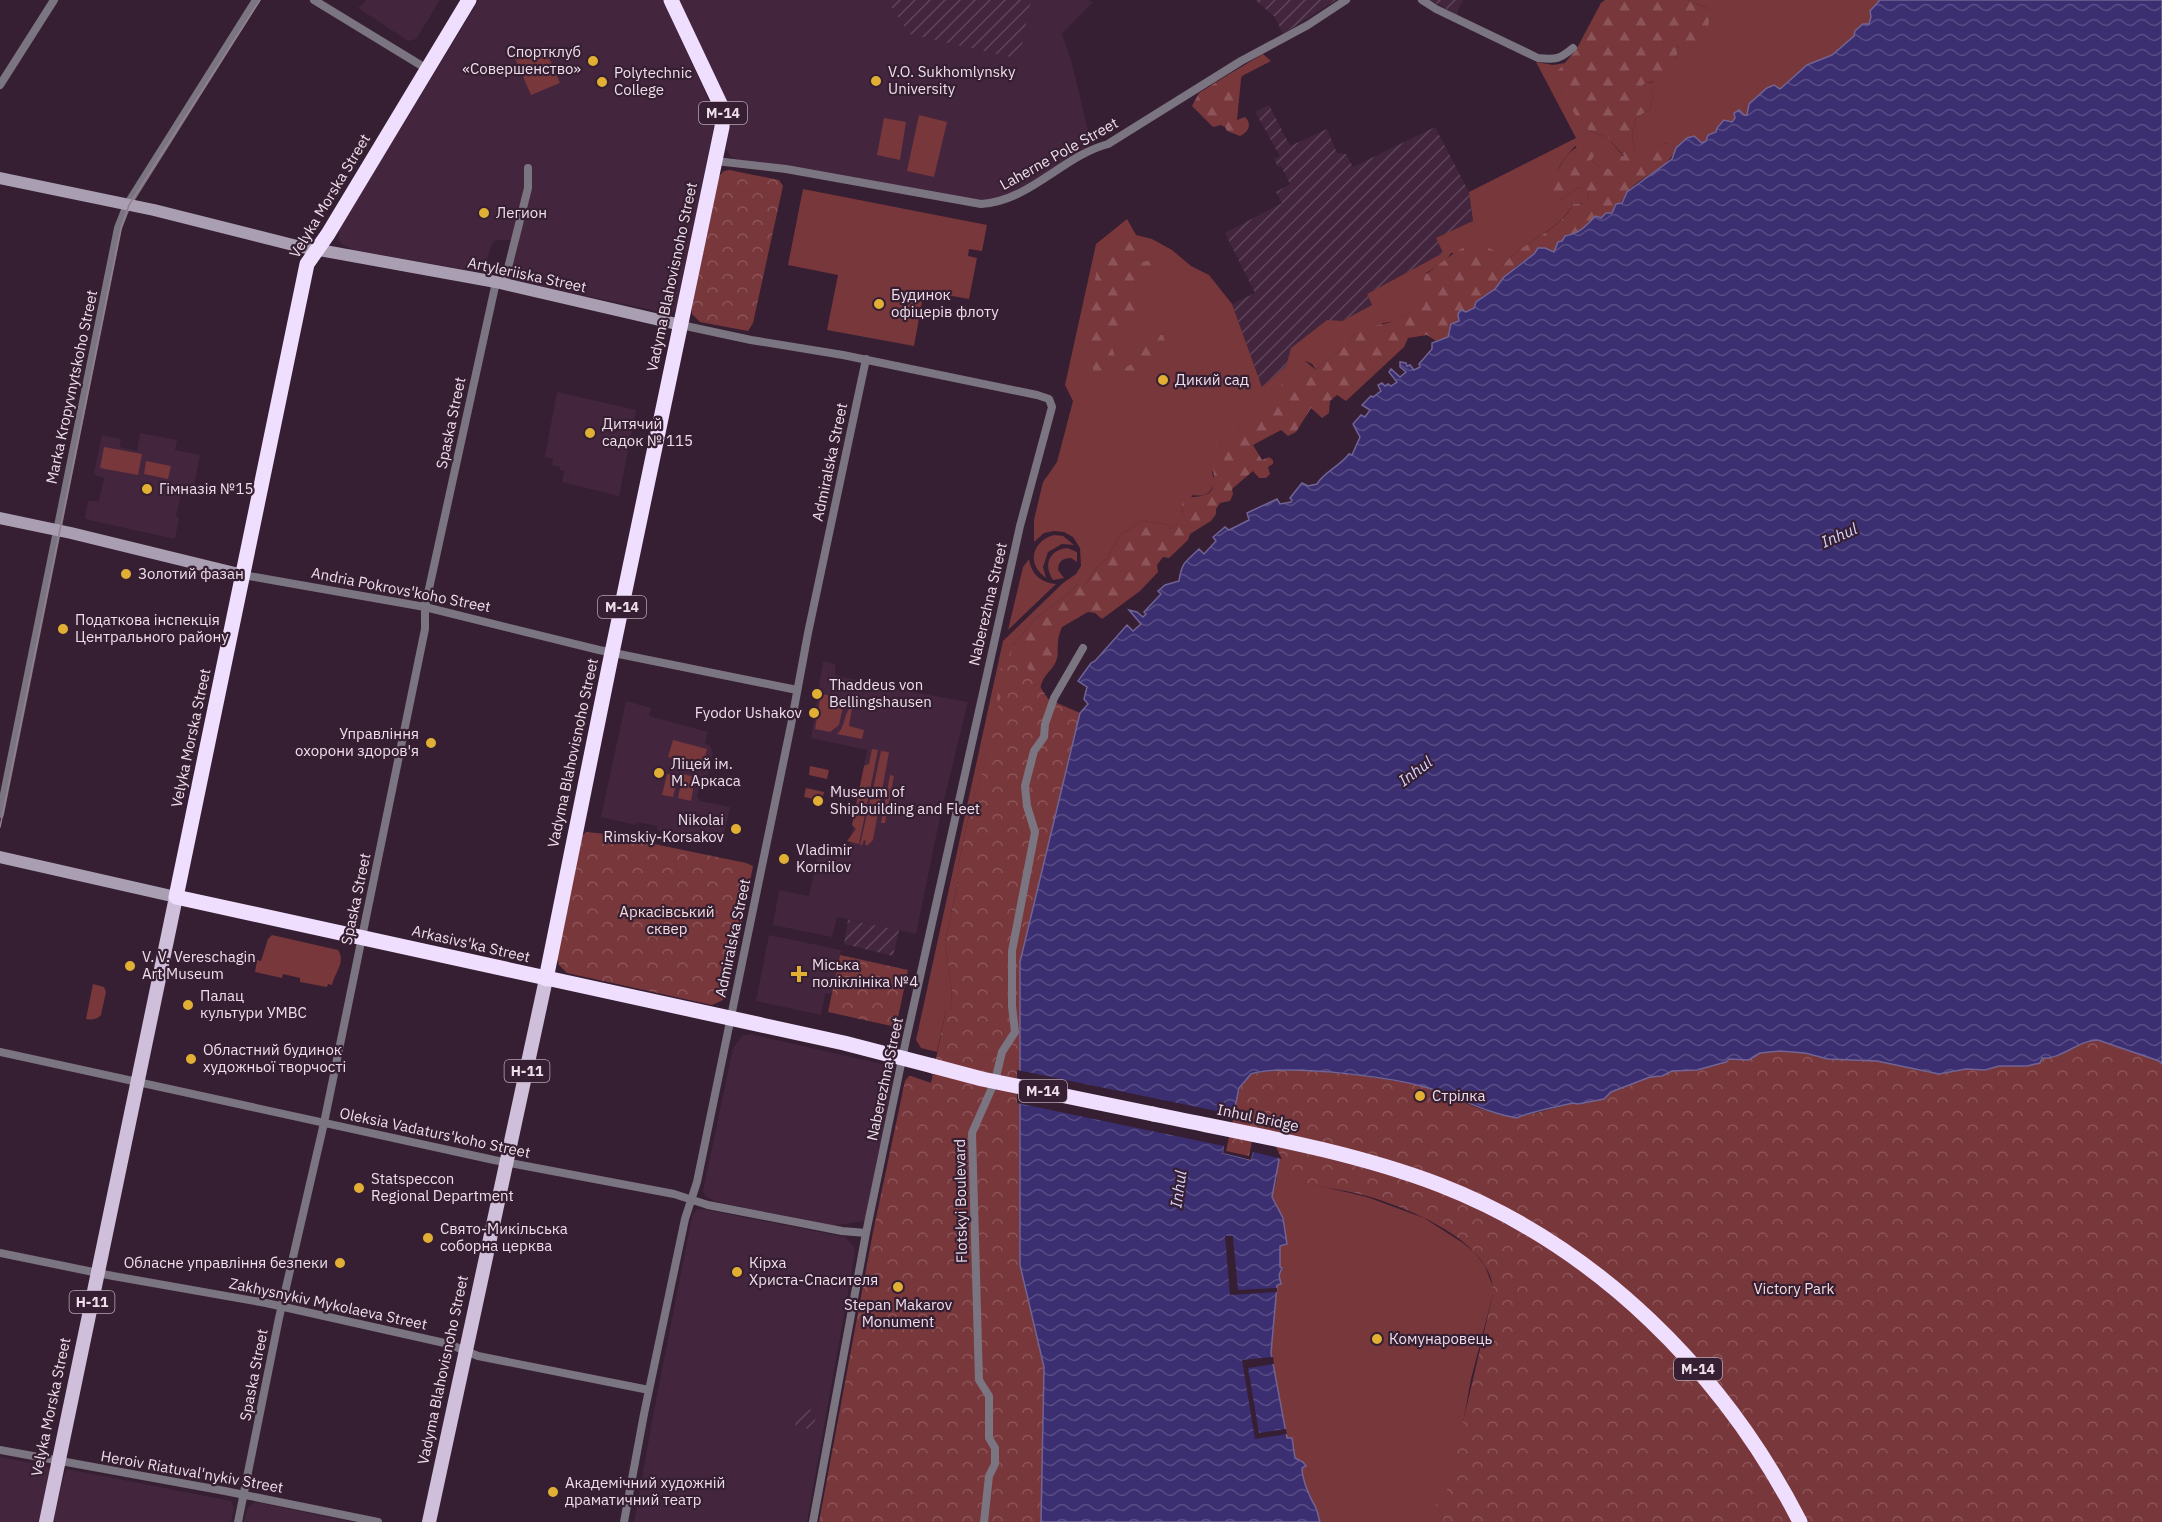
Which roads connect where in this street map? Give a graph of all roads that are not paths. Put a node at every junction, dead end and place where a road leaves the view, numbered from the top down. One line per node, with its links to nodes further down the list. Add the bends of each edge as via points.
1 (54, 0): 10 (street)
2 (256, 0): 14 (street, Marka Kropyvnytskoho Street)
3 (314, 0): 9 (street)
4 (469, 0): 9 (highway, Velyka Morska Street)
5 (671, 0): 11 (highway, Vadyma Blahovisnoho Street / М-14, via 723,110)
6 (1346, 0): 11 (street, Laherne Pole Street, via 1108,144 1094,147 998,203 981,204 786,169)
7 (1422, 0): 8 (street, via 1538,58 1561,58)
8 (1573, 48)
9 (427, 69): 15 (highway, Velyka Morska Street)
10 (0, 84)
11 (716, 161): 17 (highway, Vadyma Blahovisnoho Street / М-14)
12 (528, 168): 16 (street, Spaska Street, via 528,188)
13 (0, 178): 14 (street, Artyleriiska Street)
14 (127, 205): 15 (street, Artyleriiska Street); 21 (street, Marka Kropyvnytskoho Street, via 117,233)
15 (316, 250): 16 (street, Artyleriiska Street); 22 (highway, Velyka Morska Street, via 304,276)
16 (500, 283): 17 (street, Artyleriiska Street); 23 (street, Spaska Street)
17 (681, 325): 18 (street, Artyleriiska Street); 25 (highway, Vadyma Blahovisnoho Street / М-14)
18 (866, 359): 19 (street, Artyleriiska Street); 26 (street, Admiralska Street)
19 (1049, 399): 34 (street, Naberezhna Street, via 1051,416 1028,489)
20 (0, 519): 21 (street, Andria Pokrovs'koho Street)
21 (56, 530): 22 (street, Andria Pokrovs'koho Street); 27 (street, Marka Kropyvnytskoho Street)
22 (243, 575): 23 (street, Andria Pokrovs'koho Street); 29 (highway, Velyka Morska Street)
23 (425, 607): 25 (street, Andria Pokrovs'koho Street); 30 (street, Spaska Street, via 425,629)
24 (1083, 648): 55 (street, Flotskyi Boulevard, via 1054,698 1044,737 1029,764 1025,786 1035,832 1012,951 1015,1032 1002,1052 995,1081 972,1133 979,1380 988,1396 989,1438 995,1448)
25 (612, 653): 26 (street, Andria Pokrovs'koho Street); 31 (highway, Vadyma Blahovisnoho Street / М-14)
26 (797, 690): 32 (street, Admiralska Street)
27 (0, 814)
28 (0, 857): 29 (street, Arkasivs'ka Street)
29 (176, 897): 30 (highway, Arkasivs'ka Street / М-14); 36 (main road, Velyka Morska Street / Н-11)
30 (362, 938): 31 (highway, Arkasivs'ka Street / М-14); 37 (street, Spaska Street)
31 (546, 979): 32 (highway, Arkasivs'ka Street / М-14); 38 (main road, Vadyma Blahovisnoho Street / Н-11)
32 (731, 1018): 34 (highway, Arkasivs'ka Street / М-14); 39 (street, Admiralska Street)
33 (0, 1052): 36 (street, Oleksia Vadaturs'koho Street)
34 (902, 1059): 35 (highway, Arkasivs'ka Street / М-14); 40 (street, Naberezhna Street)
35 (933, 1066): 56 (highway, Inhul Bridge / М-14, bridge, via 1328,1151 1381,1165 1470,1198 1561,1248 1657,1326 1714,1387 1755,1445)
36 (138, 1082): 37 (street, Oleksia Vadaturs'koho Street); 42 (main road, Velyka Morska Street / Н-11)
37 (324, 1123): 38 (street, Oleksia Vadaturs'koho Street); 43 (street, Spaska Street)
38 (507, 1163): 39 (street, Oleksia Vadaturs'koho Street, via 674,1194); 44 (main road, Vadyma Blahovisnoho Street / Н-11)
39 (692, 1201): 40 (street, Oleksia Vadaturs'koho Street); 45 (street, Admiralska Street)
40 (866, 1233): 54 (street, Naberezhna Street)
41 (0, 1253): 42 (street, Zakhysnykiv Mykolaeva Street)
42 (98, 1273): 43 (street, Zakhysnykiv Mykolaeva Street); 47 (main road, Velyka Morska Street / Н-11)
43 (282, 1307): 44 (street, Zakhysnykiv Mykolaeva Street, via 449,1344); 48 (street, Spaska Street)
44 (465, 1352): 45 (street, Zakhysnykiv Mykolaeva Street); 52 (main road, Vadyma Blahovisnoho Street / Н-11)
45 (649, 1390): 53 (street, Admiralska Street)
46 (0, 1450): 47 (street, Heroiv Riatuval'nykiv Street)
47 (58, 1462): 48 (street, Heroiv Riatuval'nykiv Street); 49 (main road, Velyka Morska Street / Н-11)
48 (244, 1495): 50 (street, Spaska Street); 51 (street, Heroiv Riatuval'nykiv Street)
49 (46, 1522)
50 (238, 1522)
51 (378, 1522)
52 (429, 1522)
53 (624, 1522)
54 (813, 1522)
55 (984, 1522)
56 (1800, 1522)

